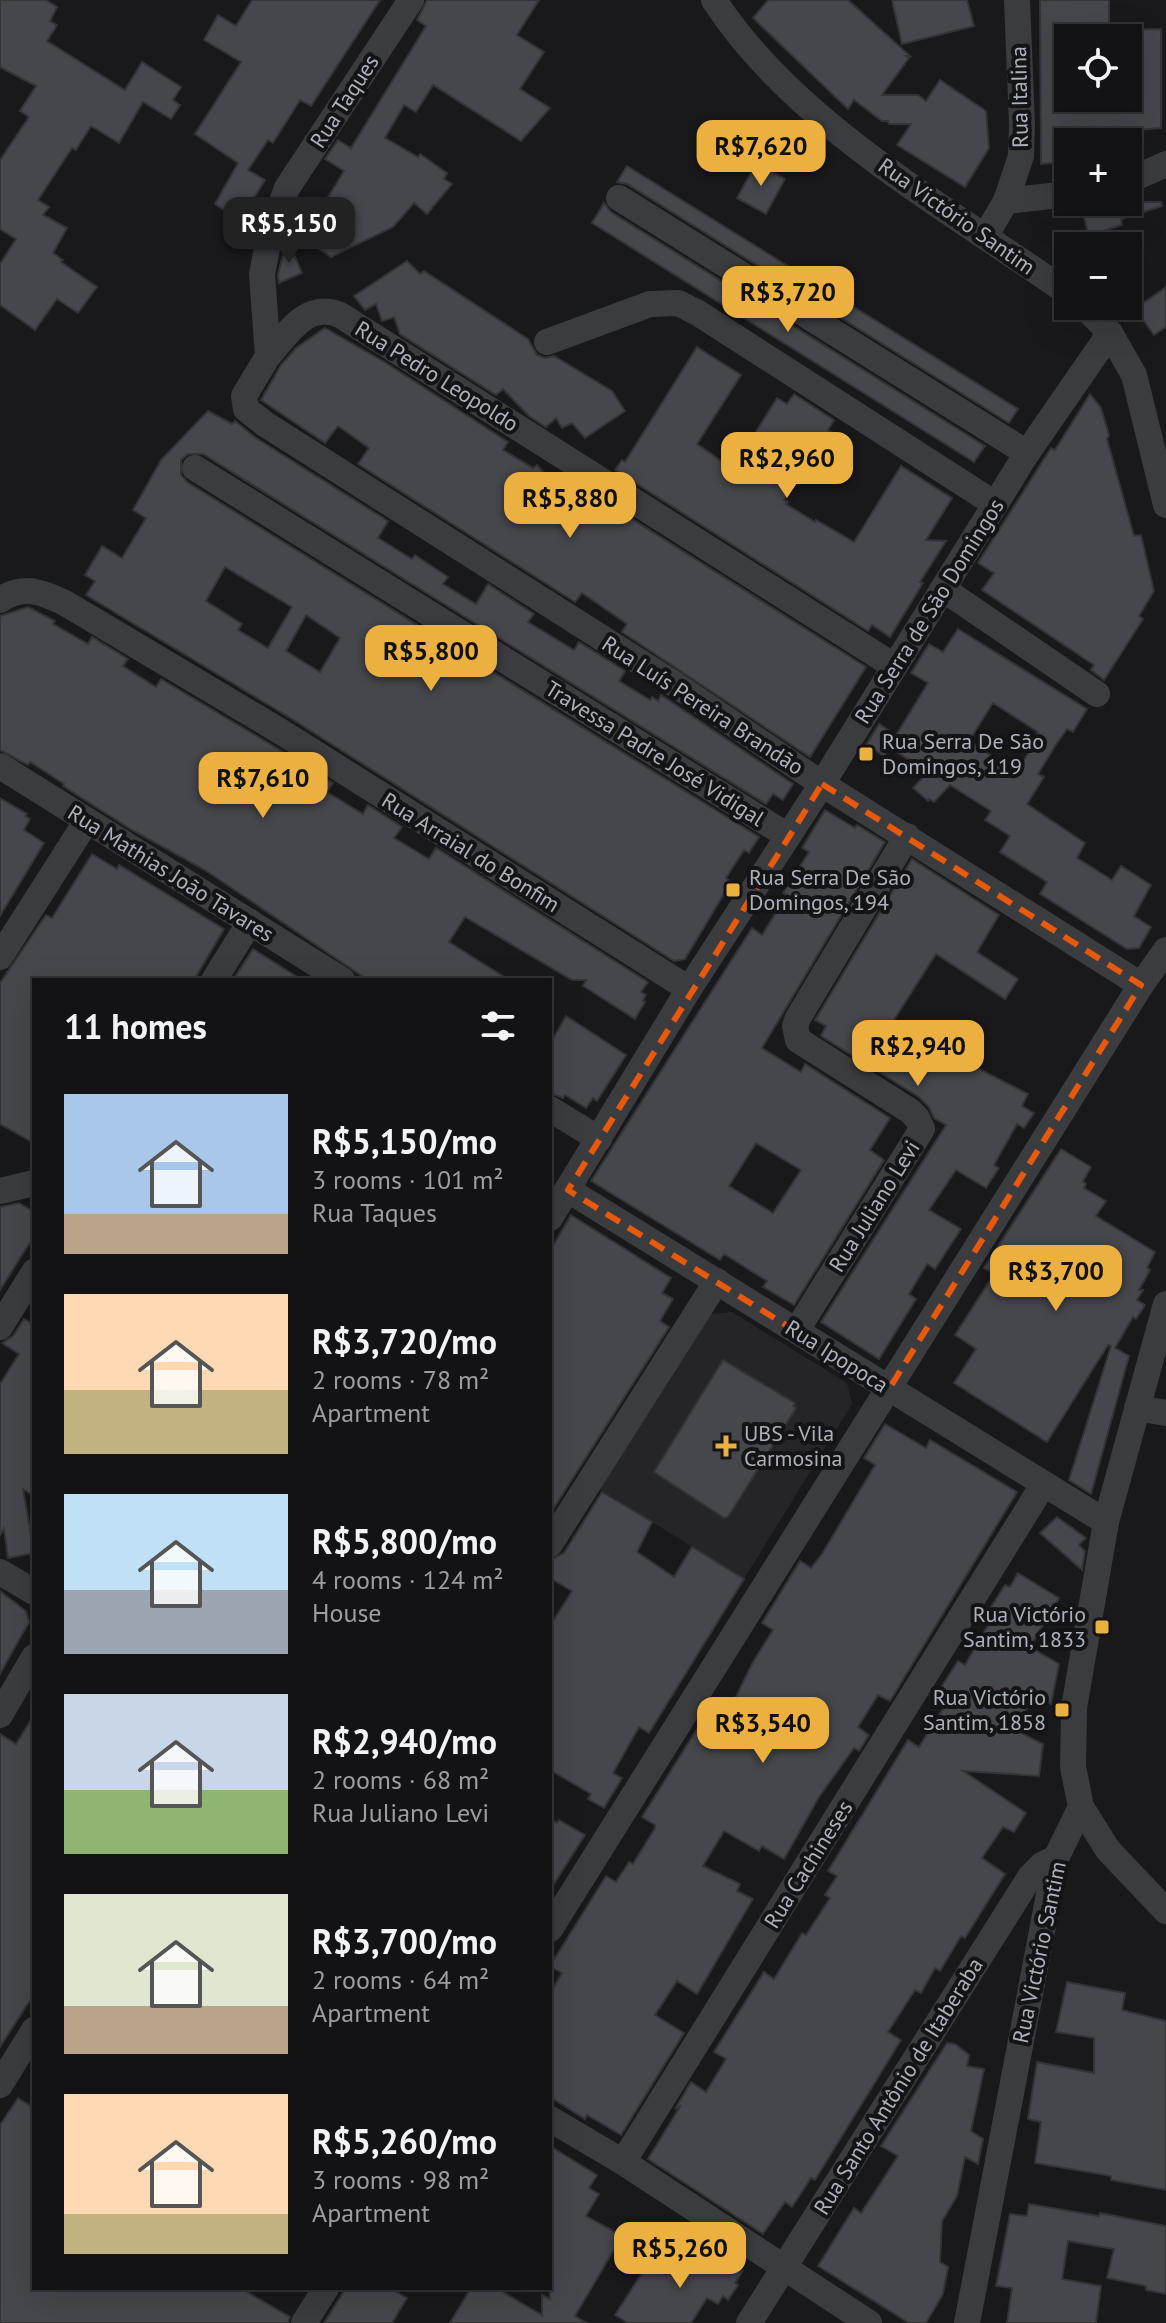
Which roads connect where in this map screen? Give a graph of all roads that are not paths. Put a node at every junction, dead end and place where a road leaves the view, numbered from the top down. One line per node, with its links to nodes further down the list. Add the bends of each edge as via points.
1 (411, 0): 14 (street, Rua Taques, via 287,188 262,274)
2 (714, 0): 9 (street, Rua Victório Santim, via 760,60 803,102 885,168)
3 (1017, 0): 8 (street, Rua Italina, via 1021,156)
4 (1166, 164): 5 (street)
5 (1142, 175)
6 (1054, 196): 8 (street)
7 (619, 198): 15 (street)
8 (1006, 201): 9 (street, Rua Italina)
9 (986, 235): 10 (street, Rua Victório Santim)
10 (1054, 283)
11 (1097, 320): 12 (street)
12 (1110, 333): 15 (street, Rua Serra de São Domingos); 18 (street, via 1134,375)
13 (547, 342): 17 (street, via 650,304 678,303)
14 (268, 356): 21 (street, Rua Pedro Leopoldo, via 312,312 326,309 340,315); 24 (street, Rua Luís Pereira Brandão, via 244,396 246,409 265,424)
15 (1027, 453): 17 (street, Rua Serra de São Domingos)
16 (195, 468): 26 (street, Travessa Padre José Vidigal)
17 (995, 504): 19 (street, Rua Serra de São Domingos)
18 (1166, 505)
19 (943, 589): 21 (street, Rua Serra de São Domingos); 22 (street)
20 (0, 600): 34 (street, Rua Arraial do Bonfim, via 26,589 65,603)
21 (894, 666): 24 (street, Rua Serra de São Domingos)
22 (1097, 694)
23 (0, 766): 25 (street, Rua Mathias João Tavares)
24 (822, 784): 26 (street, Rua Serra de São Domingos); 27 (street, Rua Luís Pereira Brandão)
25 (86, 822): 28 (street, Rua Mathias João Tavares); 30 (street)
26 (788, 836): 34 (street, Rua Serra de São Domingos)
27 (907, 836): 33 (street, Rua Luís Pereira Brandão); 45 (street, Rua Juliano Levi, via 795,1026 798,1040 910,1111 922,1129)
28 (250, 922): 31 (street); 32 (street, Rua Mathias João Tavares)
29 (1166, 950): 33 (street)
30 (0, 957)
31 (215, 978)
32 (339, 978)
33 (1141, 985): 46 (street)
34 (689, 989): 36 (street, Rua Serra de São Domingos)
35 (552, 1110): 36 (street)
36 (599, 1139): 38 (street, Rua Serra de São Domingos)
37 (32, 1183): 39 (street)
38 (568, 1190): 40 (street, Rua Serra de São Domingos); 42 (street, Rua Ipopoca)
39 (0, 1191)
40 (552, 1215)
41 (32, 1275): 44 (street)
42 (717, 1281): 45 (street, Rua Ipopoca); 51 (street)
43 (1166, 1304): 47 (street)
44 (0, 1327)
45 (797, 1330): 46 (street, Rua Ipopoca)
46 (889, 1389): 49 (street, Rua Ipopoca); 59 (street)
47 (1137, 1408): 48 (street); 50 (street)
48 (1166, 1413)
49 (1043, 1485): 50 (street, Rua Ipopoca); 63 (street, Rua Cachineses)
50 (1106, 1522): 56 (street, via 1074,1708 1073,1767)
51 (552, 1541)
52 (0, 1572): 53 (street)
53 (32, 1591)
54 (32, 1660): 55 (street)
55 (0, 1715)
56 (1081, 1807): 57 (street, Rua Victório Santim); 58 (street, via 1108,1850)
57 (1056, 1858): 64 (street, Rua Santo Antônio de Itaberaba, via 1030,1877); 69 (street, Rua Victório Santim)
58 (1166, 1911)
59 (552, 1926)
60 (32, 2033): 61 (street)
61 (0, 2085)
62 (552, 2120): 63 (street)
63 (623, 2162): 64 (street)
64 (784, 2268): 67 (street, Rua Santo Antônio de Itaberaba); 68 (street)
65 (325, 2290): 66 (street)
66 (304, 2323)
67 (749, 2323)
68 (869, 2323)
69 (967, 2323)

